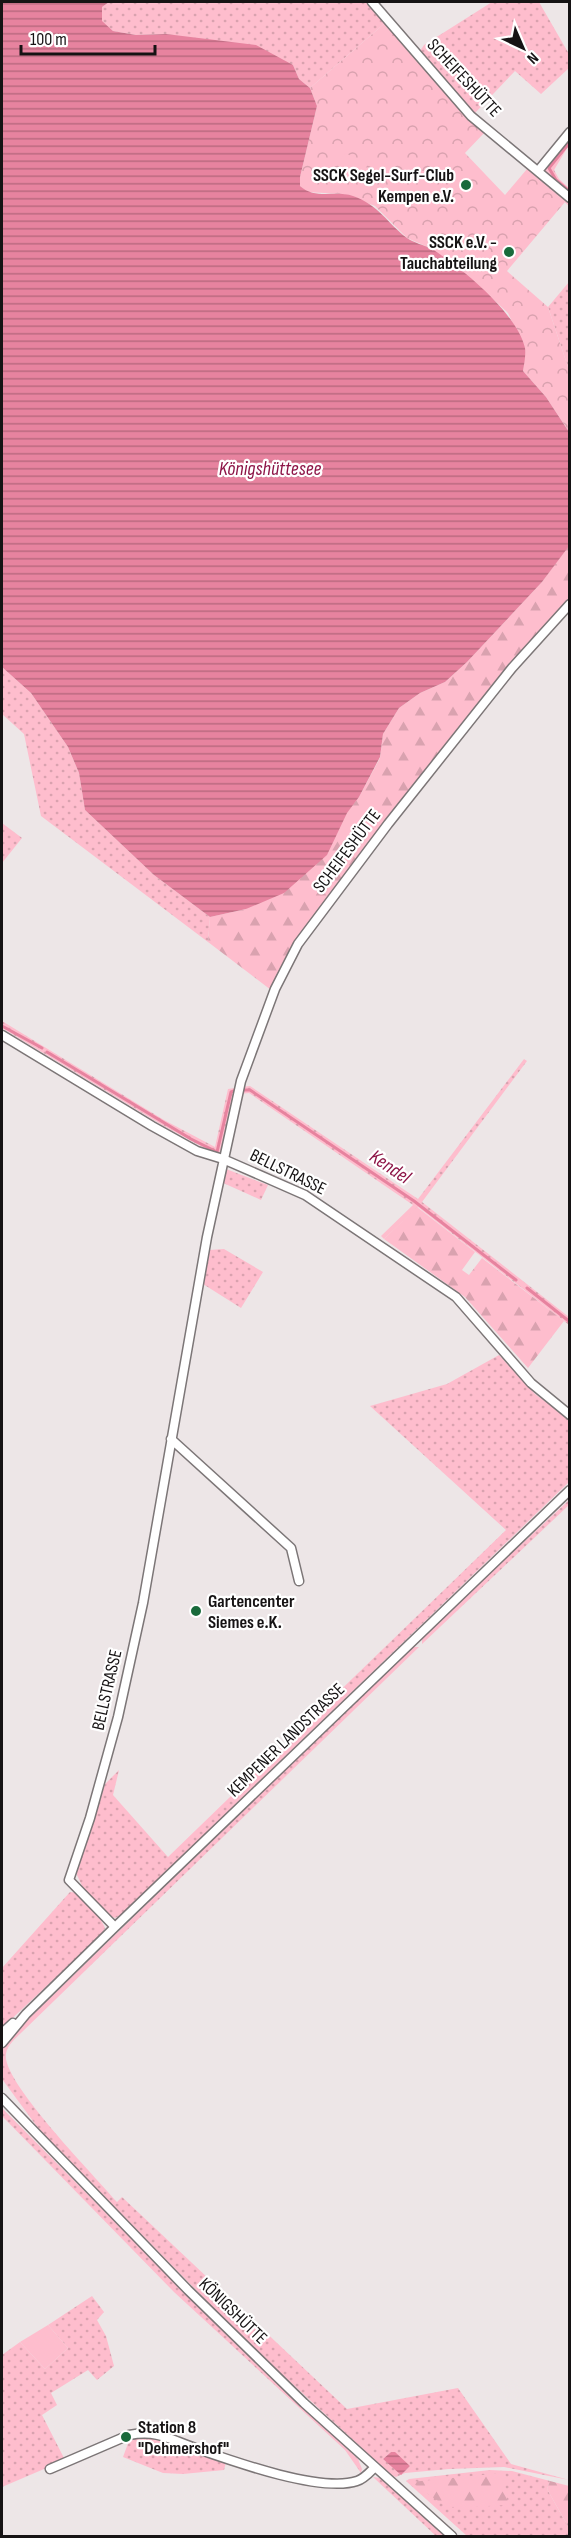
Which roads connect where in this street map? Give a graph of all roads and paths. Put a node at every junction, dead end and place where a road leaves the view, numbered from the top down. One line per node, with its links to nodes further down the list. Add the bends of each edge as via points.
1 (372, 2): 3 (street, SCHEIFESHÜTTE, via 471,116)
2 (570, 132): 3 (street)
3 (538, 171): 4 (street, SCHEIFESHÜTTE)
4 (570, 198)
5 (570, 604): 7 (street, SCHEIFESHÜTTE, via 512,668 298,944 274,989 241,1081)
6 (2, 1035): 7 (street, BELLSTRASSE, via 152,1126 197,1151)
7 (223, 1159): 8 (street, SCHEIFESHÜTTE); 9 (street, BELLSTRASSE, via 305,1195 456,1298 531,1383)
8 (219, 1176): 10 (street, BELLSTRASSE)
9 (570, 1413)
10 (171, 1439): 12 (street, via 291,1548); 13 (street, BELLSTRASSE, via 143,1603 118,1717 69,1880)
11 (570, 1490): 13 (street, KEMPENER LANDSTRASSE)
12 (299, 1581)
13 (115, 1927): 14 (street, KEMPENER LANDSTRASSE)
14 (26, 2014): 15 (street, KEMPENER LANDSTRASSE); 16 (street, KEMPENER LANDSTRASSE)
15 (2, 2033)
16 (2, 2043)
17 (2, 2089): 19 (street)
18 (2, 2098): 19 (street, KÖNIGSHÜTTE)
19 (23, 2119): 20 (street, KÖNIGSHÜTTE, via 188,2290)
20 (375, 2467): 21 (street, via 358,2481 325,2482 262,2469 170,2437 142,2433); 22 (street, KÖNIGSHÜTTE)
21 (50, 2469)
22 (452, 2536)

